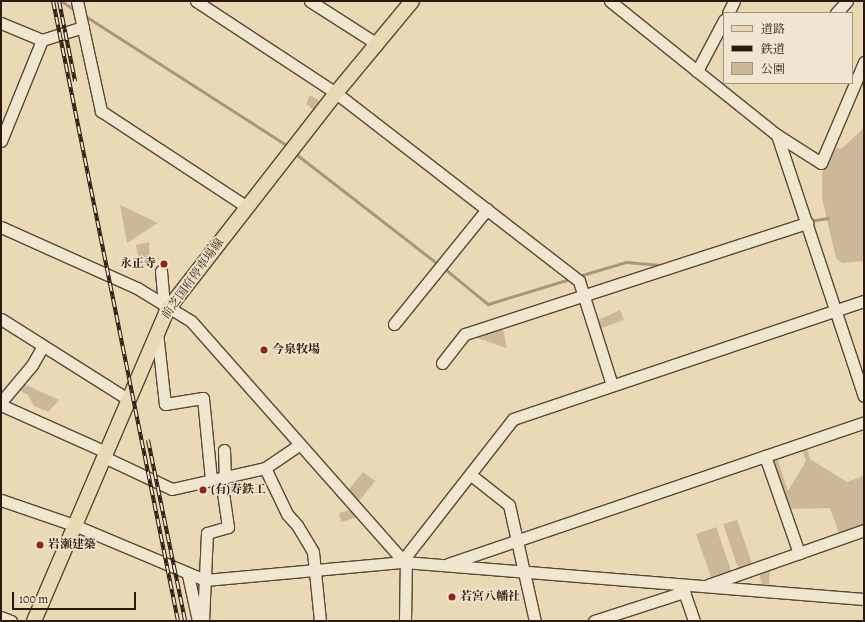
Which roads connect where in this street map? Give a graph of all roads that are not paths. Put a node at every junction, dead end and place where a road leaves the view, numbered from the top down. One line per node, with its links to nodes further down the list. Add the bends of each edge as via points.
1 (77, 1): 12 (street)
2 (196, 1): 17 (street)
3 (310, 1): 14 (street)
4 (412, 1): 14 (main road, 前芝国府停車場線)
5 (610, 1): 16 (street)
6 (734, 1): 8 (street)
7 (847, 1): 9 (street)
8 (728, 12)
9 (837, 12)
10 (723, 22): 16 (street)
11 (1, 23): 13 (street)
12 (83, 27): 13 (street); 20 (street, via 101,111)
13 (42, 40): 19 (street)
14 (377, 44): 17 (main road, 前芝国府停車場線)
15 (864, 62): 18 (street, via 821,164)
16 (697, 71): 18 (street)
17 (336, 93): 20 (main road, 前芝国府停車場線); 21 (street)
18 (777, 135): 22 (street)
19 (1, 141)
20 (247, 207): 27 (main road, 前芝国府停車場線)
21 (487, 209): 25 (street, via 578,281); 30 (street)
22 (807, 223): 25 (street); 28 (street)
23 (1, 227): 27 (street, via 82,262)
24 (161, 271): 27 (street)
25 (585, 298): 33 (street, via 465,334); 34 (street)
26 (864, 301): 28 (street)
27 (166, 308): 31 (main road, 前芝国府停車場線); 40 (street, via 202,331)
28 (835, 311): 34 (street); 35 (street)
29 (1, 320): 32 (street)
30 (394, 324)
31 (157, 331): 36 (main road, 前芝国府停車場線); 46 (street, via 164,404 203,398)
32 (43, 346): 36 (street); 37 (street, via 32,365)
33 (442, 362)
34 (612, 385): 45 (street, via 514,419)
35 (864, 396)
36 (129, 400): 42 (main road, 前芝国府停車場線)
37 (1, 402)
38 (1, 405): 42 (street)
39 (864, 422): 43 (street)
40 (299, 445): 44 (street); 52 (street)
41 (224, 450): 46 (street)
42 (105, 455): 46 (street, via 166,488); 48 (main road, 前芝国府停車場線)
43 (765, 456): 50 (street); 51 (street)
44 (265, 468): 46 (street); 54 (street, via 286,514 297,524 313,552)
45 (470, 475): 50 (street, via 509,505); 52 (street)
46 (219, 479): 57 (street, via 228,526 207,532)
47 (1, 500): 48 (street)
48 (74, 525): 56 (street); 63 (main road, 前芝国府停車場線)
49 (864, 530): 51 (street)
50 (518, 540): 53 (street); 55 (street)
51 (799, 553): 58 (street)
52 (404, 562): 53 (street); 54 (street); 67 (street)
53 (444, 565): 55 (street)
54 (316, 568): 57 (street); 66 (street)
55 (525, 572): 59 (street); 68 (street)
56 (188, 575): 57 (street); 64 (street)
57 (204, 580): 65 (street)
58 (703, 586): 59 (street); 60 (street)
59 (683, 588): 69 (street); 70 (street)
60 (864, 599)
61 (1, 617): 62 (street)
62 (11, 621)
63 (34, 621)
64 (198, 621)
65 (203, 621)
66 (320, 621)
67 (405, 621)
68 (535, 621)
69 (594, 621)
70 (694, 621)

